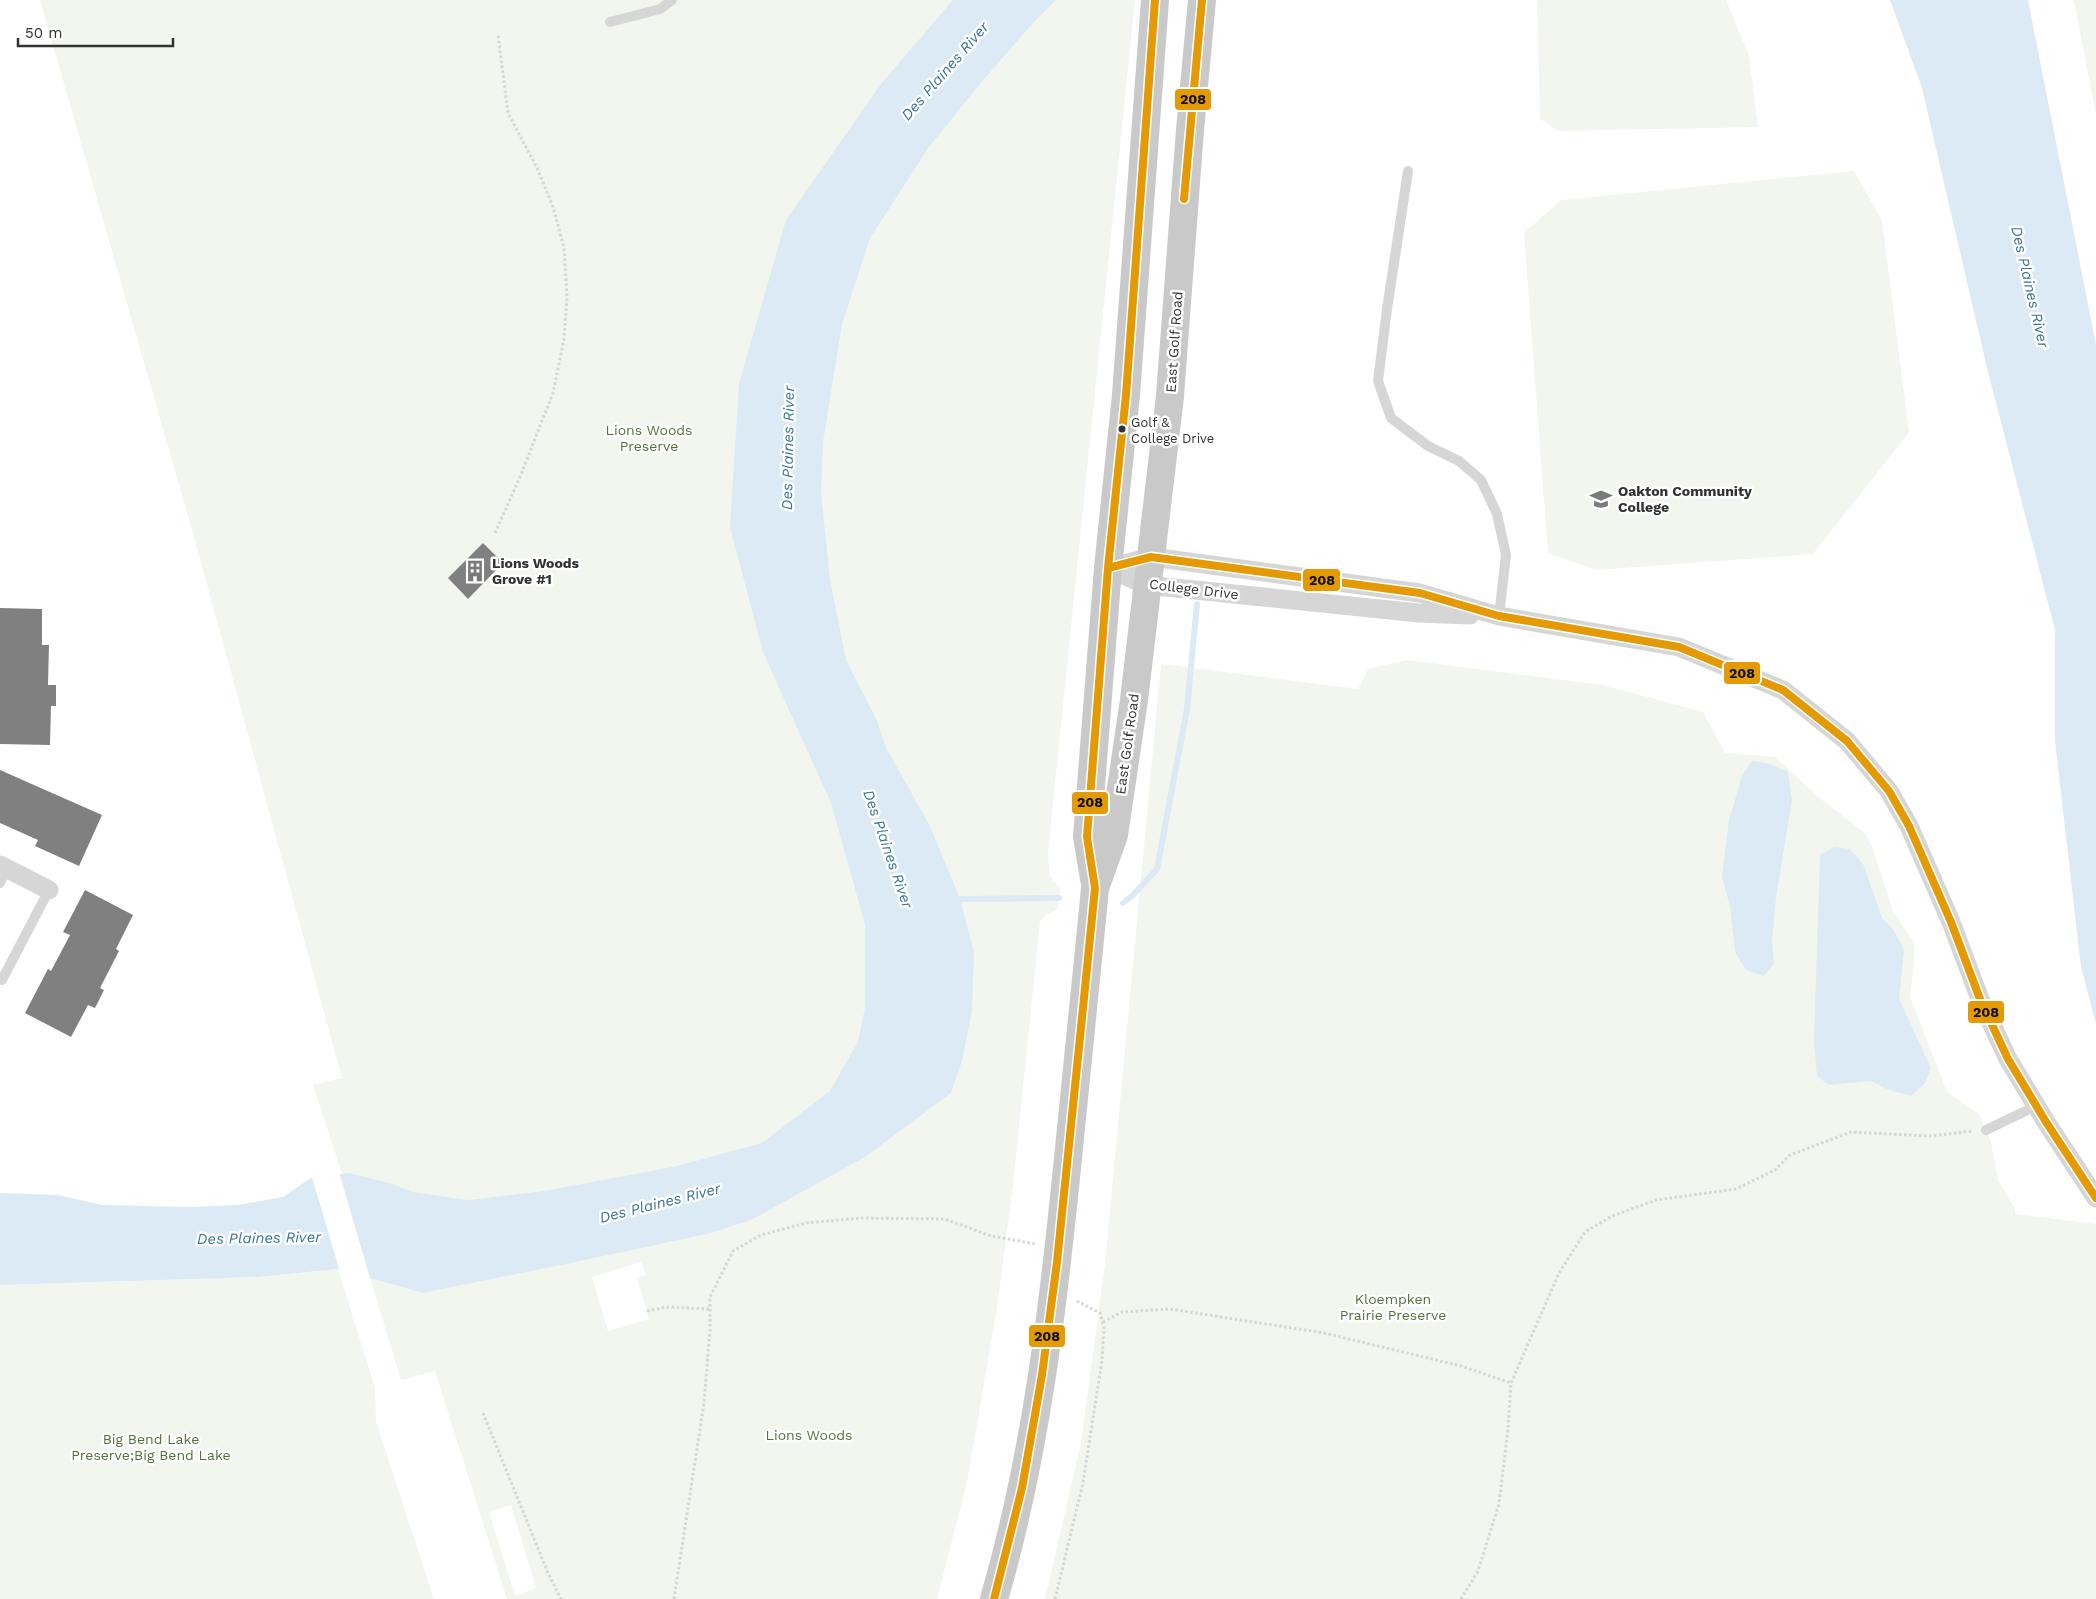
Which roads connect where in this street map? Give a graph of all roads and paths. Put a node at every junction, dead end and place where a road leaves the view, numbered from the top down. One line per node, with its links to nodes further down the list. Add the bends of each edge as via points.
1 (672, 0): 4 (lane, via 660,9)
2 (1155, 0): 9 (main road, East Golf Road, via 1126,395)
3 (1202, 5): 8 (main road, East Golf Road, via 1170,396)
4 (610, 22)
5 (498, 35): 7 (path, via 508,112 538,170 552,207 564,248 567,297 564,339 553,393)
6 (1408, 171): 11 (lane, via 1378,381 1391,418 1428,446 1459,461 1481,480 1497,514 1506,555)
7 (495, 533)
8 (1151, 556): 9 (street, College Drive); 10 (main road, East Golf Road); 11 (street, College Drive, via 1420,592)
9 (1108, 568): 10 (street, College Drive); 13 (main road, East Golf Road, via 1087,837)
10 (1146, 585): 11 (street, College Drive, via 1419,613); 13 (main road, East Golf Road, via 1134,700 1114,835)
11 (1499, 616): 16 (street, College Drive, via 1679,647 1784,690 1847,741 1889,790 1909,826 1980,999 2008,1059)
12 (2, 872): 14 (street)
13 (1095, 888): 19 (main road, East Golf Road)
14 (49, 890): 15 (lane, via 2,980)
15 (0, 978)
16 (2036, 1106): 17 (lane); 18 (street, College Drive)
17 (1986, 1130): 24 (path, via 1931,1136 1851,1132 1790,1155 1775,1170 1736,1189 1656,1200 1612,1216 1585,1232 1559,1273)
18 (2096, 1198)
19 (1060, 1246): 20 (main road, East Golf Road); 21 (path, via 991,1236 945,1219 861,1218 806,1223 761,1235 733,1251 710,1297)
20 (1054, 1288): 23 (path, via 1100,1313); 28 (main road, East Golf Road, via 1034,1426 1004,1567)
21 (710, 1309): 22 (path, via 666,1307); 27 (path, via 704,1403)
22 (646, 1311)
23 (1103, 1322): 24 (path, via 1122,1312 1170,1309 1324,1333 1460,1366); 29 (path, via 1102,1360 1083,1483)
24 (1511, 1383): 30 (path, via 1499,1504 1478,1571)
25 (482, 1413): 26 (path)
26 (561, 1599)
27 (674, 1599)
28 (994, 1599)
29 (1055, 1599)
30 (1461, 1599)

